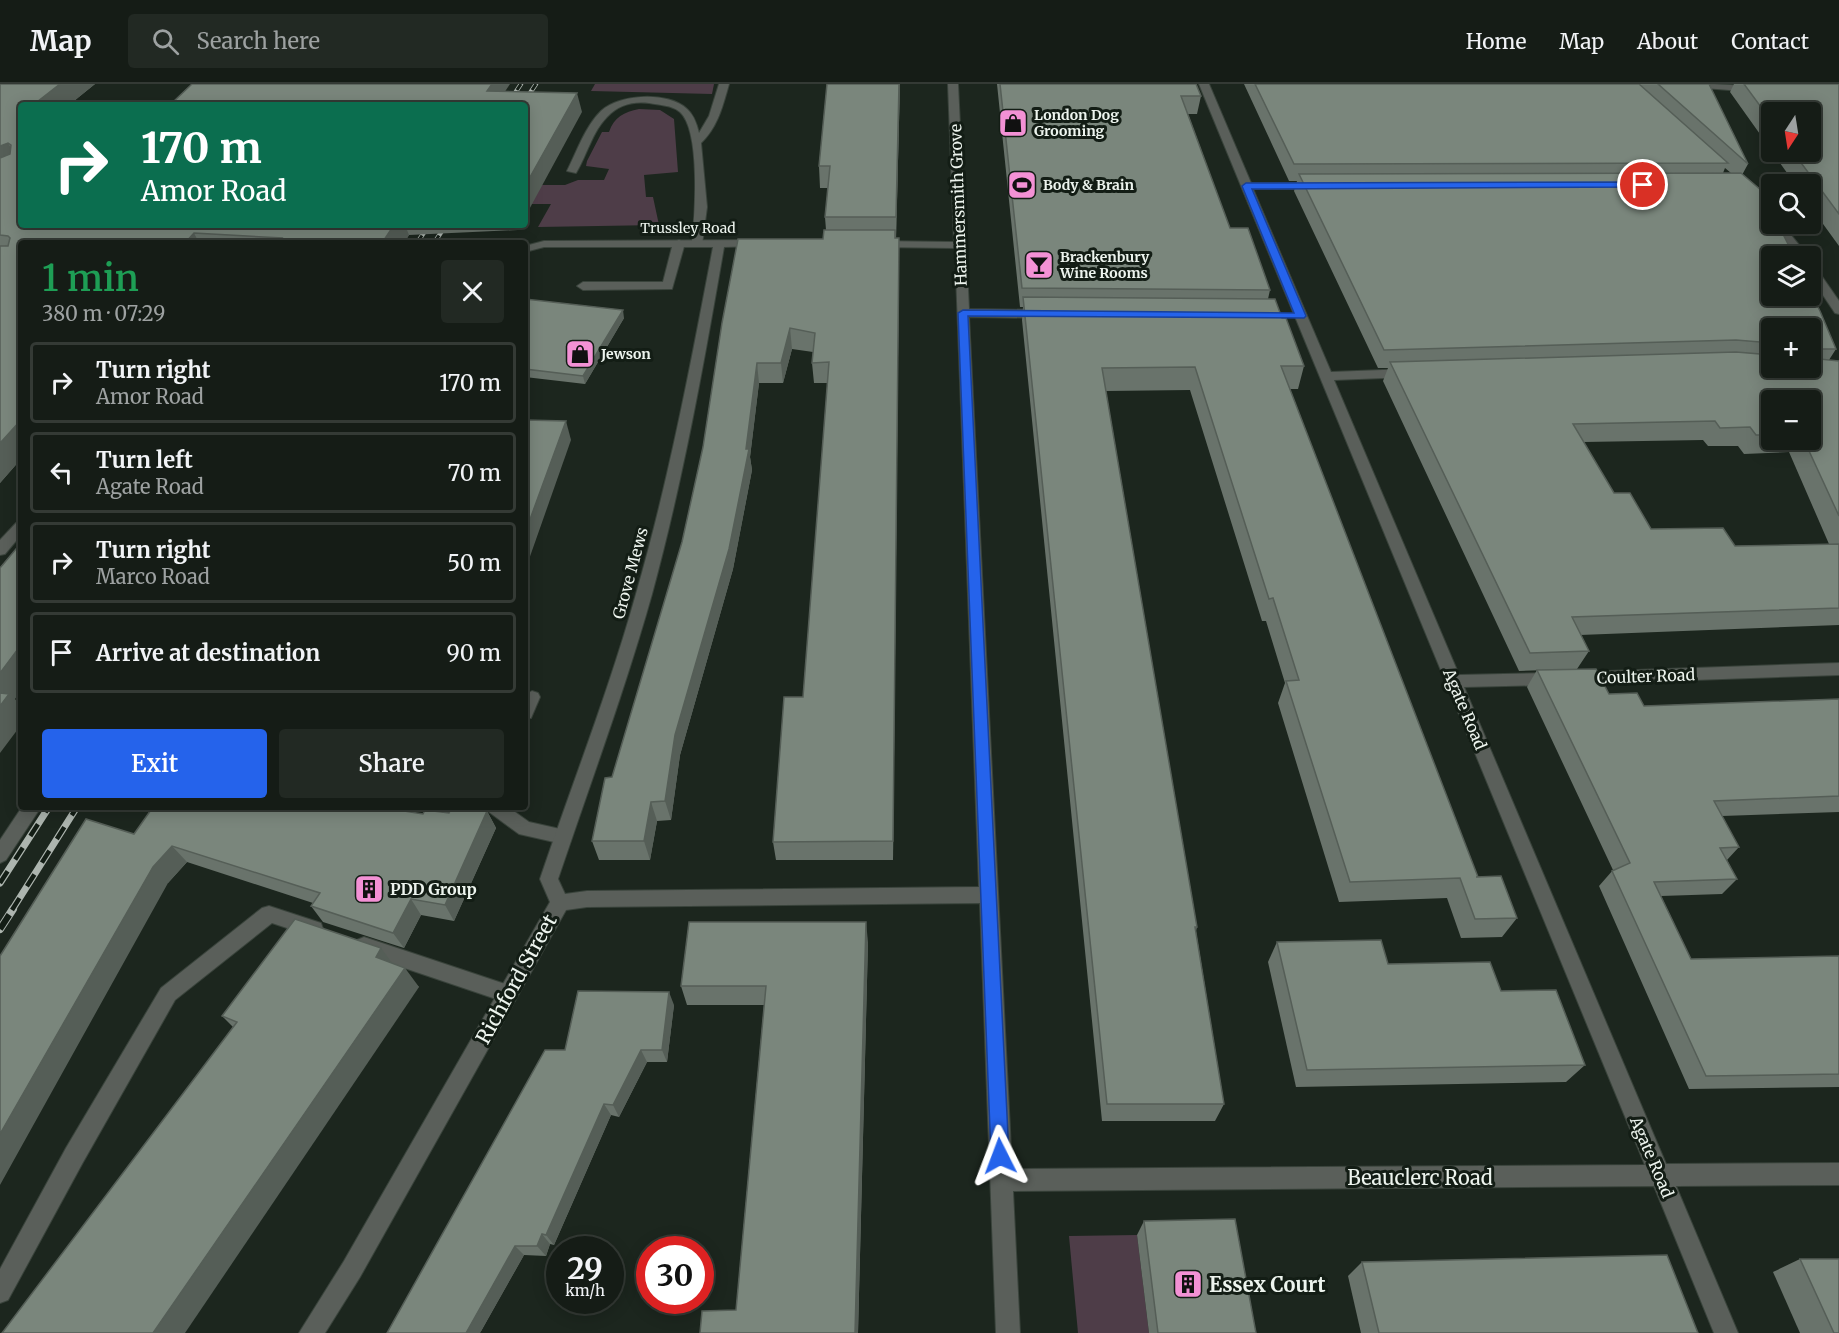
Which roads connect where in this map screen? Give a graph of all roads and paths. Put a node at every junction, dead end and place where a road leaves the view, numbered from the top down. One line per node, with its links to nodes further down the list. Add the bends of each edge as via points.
1 (724, 84): 6 (street, via 715,119)
2 (953, 84): 16 (street, Hammersmith Grove)
3 (1204, 84): 8 (street, Agate Road)
4 (1690, 84): 5 (street)
5 (1770, 90)
6 (695, 143): 7 (street, via 689,117 678,106 647,100 623,101 613,104 602,115); 12 (street, via 702,209)
7 (572, 171)
8 (1246, 186): 9 (street); 25 (street, Agate Road, via 1293,316)
9 (1330, 186)
10 (1784, 234): 17 (street)
11 (679, 243): 12 (street, Trussley Road); 18 (street, Trussley Road, via 544,244); 20 (street, via 668,286)
12 (698, 243): 13 (street, Trussley Road)
13 (719, 243): 14 (street, Trussley Road); 34 (street, Grove Mews, via 678,461 653,557 630,644)
14 (776, 243)
15 (868, 244): 16 (street)
16 (959, 245): 22 (street, Hammersmith Grove)
17 (1795, 246)
18 (528, 248)
19 (1821, 283): 21 (street)
20 (583, 286)
21 (1839, 310)
22 (963, 313): 23 (street); 36 (street, Hammersmith Grove)
23 (1058, 314)
24 (1426, 373): 25 (street)
25 (1326, 376): 29 (street, Agate Road)
26 (18, 529): 27 (street)
27 (0, 550)
28 (1839, 669): 29 (street, Coulter Road)
29 (1453, 681): 40 (street, Agate Road)
30 (532, 697): 31 (street)
31 (528, 706)
32 (30, 810): 35 (street)
33 (499, 810): 34 (street, via 525,829)
34 (563, 836): 37 (street, Grove Mews, via 549,879)
35 (0, 855)
36 (988, 895): 37 (street, Richford Street, via 587,899); 41 (street, Hammersmith Grove)
37 (560, 903): 38 (street, Richford Street)
38 (508, 994): 42 (street, via 269,914 168,994); 43 (street, Richford Street, via 352,1269)
39 (1839, 1174): 40 (street, Beauclerc Road)
40 (1659, 1175): 41 (street, Beauclerc Road); 45 (street, Agate Road)
41 (1001, 1180): 44 (street, Hammersmith Grove)
42 (0, 1292)
43 (311, 1333)
44 (1008, 1333)
45 (1726, 1333)

